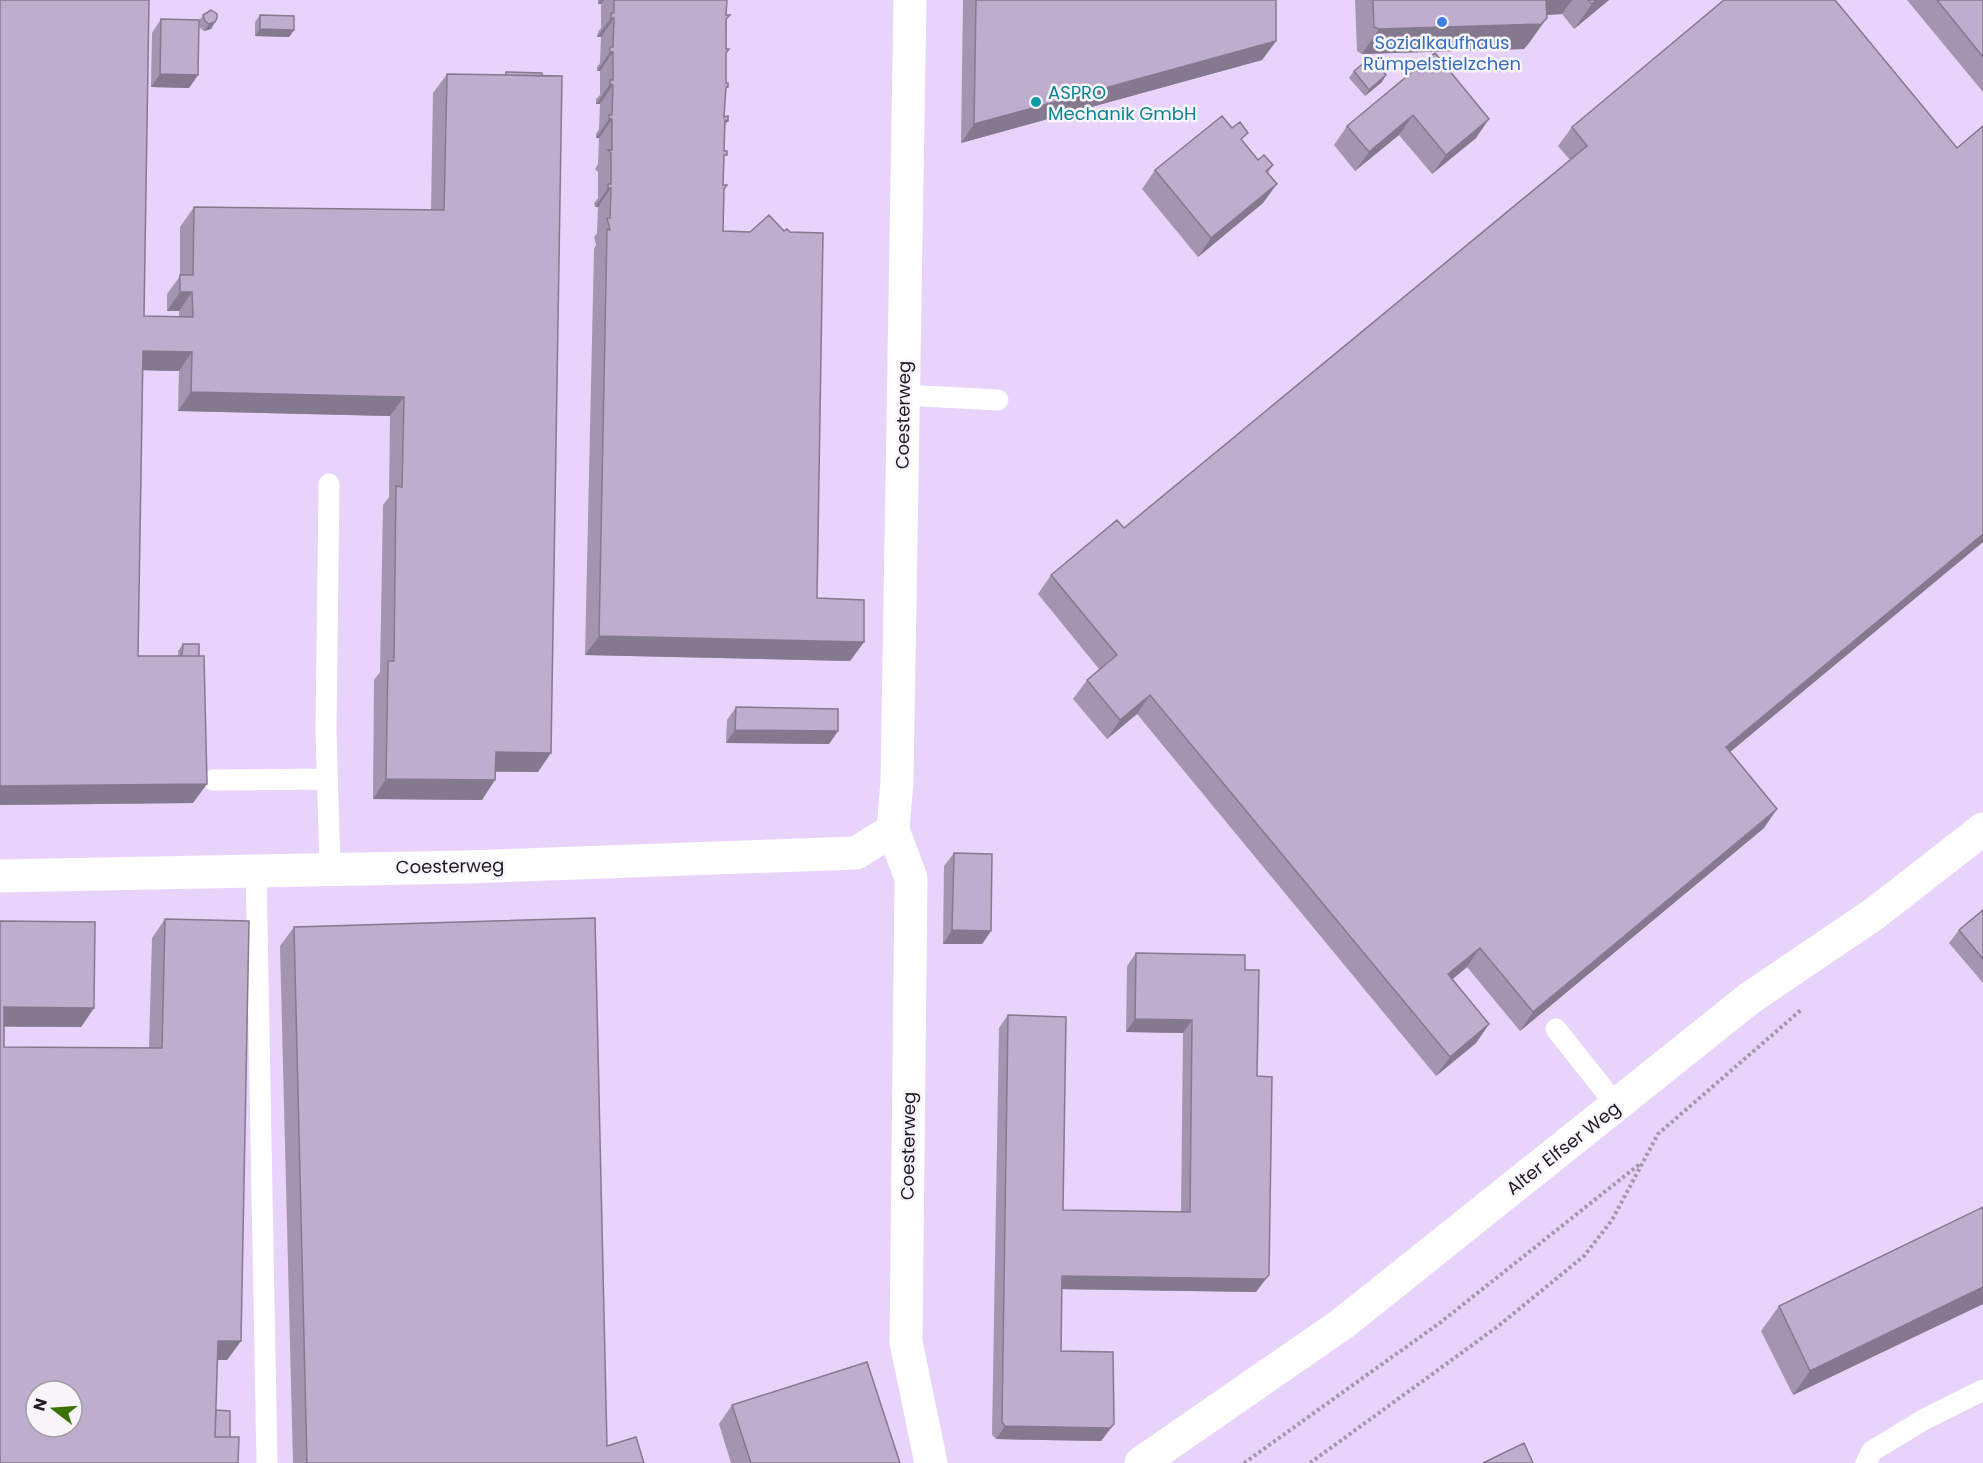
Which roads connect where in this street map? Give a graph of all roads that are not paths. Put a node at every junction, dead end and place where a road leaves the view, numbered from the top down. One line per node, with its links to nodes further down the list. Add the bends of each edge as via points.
1 (910, 0): 2 (street, Coesterweg)
2 (903, 395): 3 (lane); 8 (street, Coesterweg)
3 (998, 400)
4 (329, 484): 5 (lane)
5 (327, 779): 6 (lane); 9 (lane)
6 (213, 780)
7 (1983, 829): 13 (street, Alter Elfser Weg, via 1874,914 1750,998)
8 (893, 830): 9 (street, Coesterweg, via 856,853); 16 (street, Coesterweg, via 911,878 906,1342)
9 (330, 868): 10 (street, Coesterweg)
10 (256, 870): 11 (street, Coesterweg); 15 (lane)
11 (0, 876)
12 (1556, 1029): 13 (lane)
13 (1617, 1106): 17 (street, Alter Elfser Weg, via 1342,1324)
14 (1983, 1390): 18 (lane, via 1872,1451)
15 (267, 1463)
16 (931, 1463)
17 (1140, 1463)
18 (1866, 1463)

